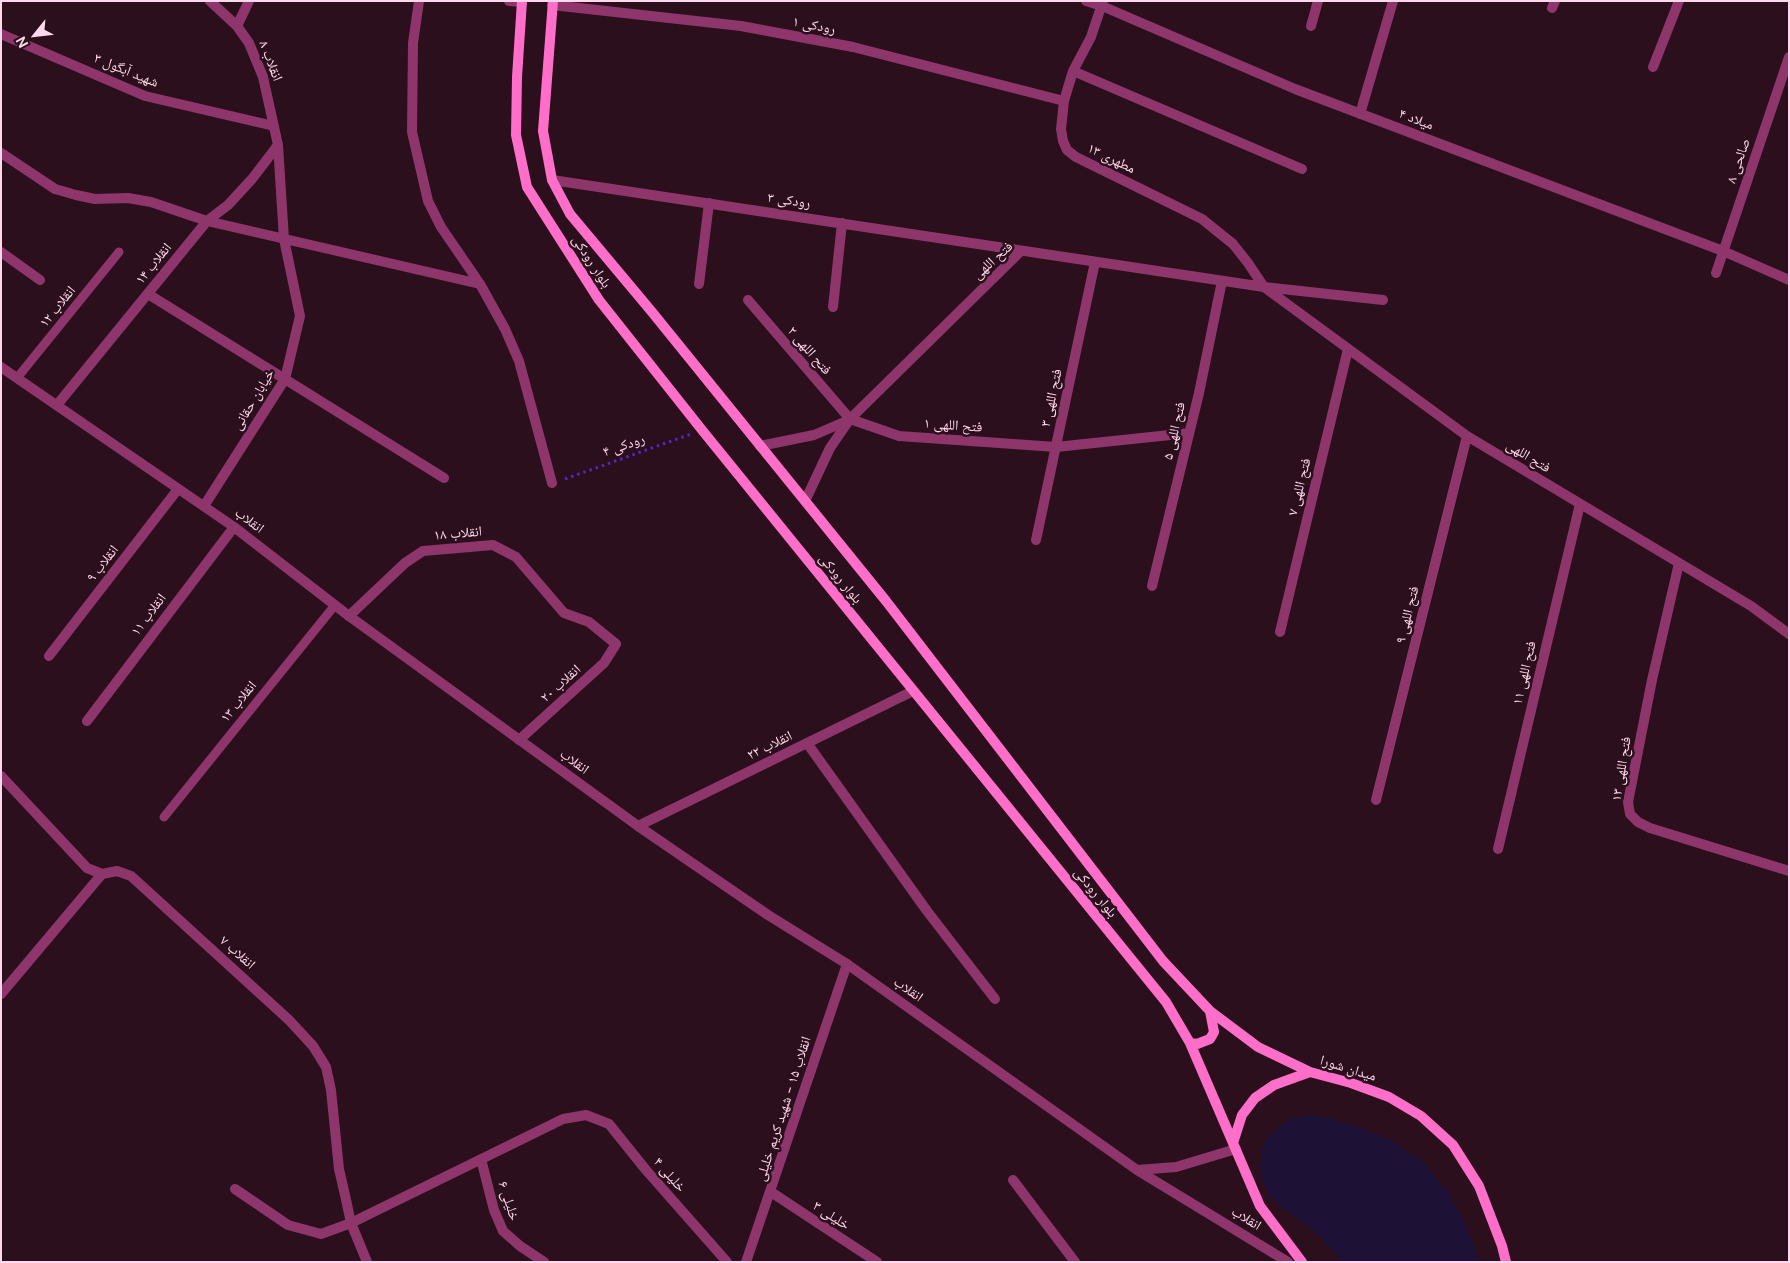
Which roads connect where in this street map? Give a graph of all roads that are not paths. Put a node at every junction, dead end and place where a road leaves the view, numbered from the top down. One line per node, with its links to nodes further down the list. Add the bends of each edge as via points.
1 (210, 1): 12 (street, انقلاب ۸)
2 (249, 1): 12 (street)
3 (419, 1): 38 (street, via 412,43 412,132 428,201 441,227)
4 (509, 1): 9 (street)
5 (1086, 1): 11 (street, میلاد ۴)
6 (1318, 1): 13 (street)
7 (1394, 1): 19 (street)
8 (1679, 1): 16 (street)
9 (522, 2): 71 (main road, بلوار رودکی, via 516,135 527,187 599,300)
10 (553, 3): 18 (street, رودکی ۱, via 741,26 853,47); 24 (main road, بلوار رودکی, via 543,131)
11 (1103, 4): 17 (street, مطهری ۱۳); 19 (street, میلاد ۴, via 1295,89)
12 (237, 26): 20 (street, انقلاب ۸, via 249,44 263,77)
13 (1310, 26)
14 (1, 34): 20 (street, شهید آبگول ۳, via 145,96)
15 (1789, 57): 30 (street, صالحی ۸)
16 (1652, 68)
17 (1074, 71): 18 (street, مطهری ۱۳); 23 (street)
18 (1064, 101): 40 (street, مطهری ۱۳, via 1062,129 1067,150 1202,219 1233,244)
19 (1360, 114): 30 (street, میلاد ۴)
20 (274, 126): 21 (street, انقلاب ۸)
21 (278, 145): 26 (street, انقلاب ۱۴, via 228,205); 28 (street, خیابان حقانی)
22 (1, 153): 26 (street, via 55,189 95,199 128,198 152,202)
23 (1302, 169)
24 (552, 180): 25 (street, رودکی ۳); 53 (main road, بلوار رودکی, via 570,214)
25 (709, 204): 27 (street, رودکی ۳); 39 (street)
26 (207, 221): 28 (street); 41 (street, انقلاب ۱۴)
27 (842, 223): 29 (street, رودکی ۳); 44 (street)
28 (284, 239): 38 (street); 48 (street, خیابان حقانی, via 300,316)
29 (1021, 251): 33 (street, فتح اللهی); 50 (street, فتح اللهی)
30 (1723, 251): 34 (street, صالحی ۸); 36 (street, میلاد ۴)
31 (1, 252): 35 (street)
32 (119, 252): 47 (lane, انقلاب ۱۲)
33 (1095, 262): 37 (street, فتح اللهی); 54 (street, فتح اللهی ۳)
34 (1716, 274)
35 (40, 280)
36 (1789, 280)
37 (1222, 281): 40 (street, فتح اللهی); 51 (street, فتح اللهی ۵)
38 (480, 284): 56 (street, via 505,329 518,361)
39 (699, 284)
40 (1264, 287): 43 (street, فتح اللهی); 45 (street, فتح اللهی)
41 (148, 294): 48 (street); 49 (street, انقلاب ۱۴)
42 (748, 300): 50 (street, فتح اللهی ۲)
43 (1383, 300)
44 (833, 307)
45 (1348, 349): 52 (street, فتح اللهی); 67 (street, فتح اللهی ۷)
46 (2, 369): 47 (street, انقلاب)
47 (17, 378): 49 (street, انقلاب)
48 (285, 379): 55 (street); 60 (street, خیابان حقانی)
49 (57, 405): 57 (street, انقلاب)
50 (850, 420): 53 (street, via 814,434); 54 (street, فتح اللهی ۱, via 899,436); 58 (street, via 830,448)
51 (1189, 433): 54 (street, فتح اللهی ۱); 64 (street, فتح اللهی ۵)
52 (1467, 436): 59 (street, فتح اللهی); 76 (street, فتح اللهی ۹)
53 (760, 446): 58 (main road, بلوار رودکی)
54 (1056, 447): 62 (street, فتح اللهی ۳)
55 (444, 478)
56 (552, 483)
57 (178, 489): 60 (street, انقلاب); 70 (street, انقلاب ۹)
58 (805, 501): 85 (main road, بلوار رودکی, via 1163,960)
59 (1580, 504): 63 (street, فتح اللهی); 79 (street, فتح اللهی ۱۱)
60 (204, 506): 61 (street, انقلاب)
61 (234, 527): 65 (street, انقلاب); 72 (street, انقلاب ۱۱)
62 (1036, 540)
63 (1679, 563): 68 (street, فتح اللهی, via 1751,606); 80 (street, فتح اللهی ۱۳, via 1628,802 1630,814 1650,828)
64 (1152, 586)
65 (335, 605): 66 (street, انقلاب); 77 (lane, انقلاب ۱۳)
66 (349, 616): 69 (street, انقلاب ۱۸, via 405,563 424,551 493,545 516,557 564,612 589,622); 73 (street, انقلاب)
67 (1280, 632)
68 (1789, 634)
69 (616, 644): 73 (street, انقلاب ۲۰, via 604,664)
70 (49, 656)
71 (913, 690): 74 (street, انقلاب ۲۲); 86 (main road, بلوار رودکی, via 1166,1002)
72 (87, 721)
73 (519, 740): 78 (street, انقلاب)
74 (807, 743): 78 (street, انقلاب ۲۲); 84 (street, via 927,912)
75 (1, 776): 81 (street, via 87,868)
76 (1376, 800)
77 (164, 817)
78 (638, 826): 82 (street, انقلاب, via 768,915)
79 (1498, 850)
80 (1789, 871)
81 (102, 874): 83 (street); 94 (street, انقلاب ۷, via 117,871 131,876 289,1020 313,1046 326,1067 331,1090 340,1169)
82 (847, 964): 90 (street, انقلاب); 93 (street, انقلاب ۱۵ - شهید کریم خلیلی)
83 (1, 994)
84 (995, 999)
85 (1210, 1012): 86 (main road, via 1214,1032 1210,1040); 87 (main road, بلوار رودکی, via 1258,1048)
86 (1190, 1043): 88 (main road, بلوار رودکی)
87 (1310, 1072): 88 (main road, میدان شورا, via 1274,1085 1255,1098 1242,1115); 103 (main road, میدان شورا, via 1389,1097 1421,1116 1453,1145 1479,1186)
88 (1234, 1146): 90 (street, via 1176,1167); 102 (main road, via 1260,1206)
89 (481, 1159): 94 (street); 96 (street, خلیلی ۶, via 502,1231); 97 (street, خلیلی ۴, via 563,1119 586,1115 609,1124)
90 (1137, 1170): 101 (street, انقلاب)
91 (1013, 1180): 100 (street)
92 (235, 1189): 94 (street, via 288,1225 321,1234)
93 (771, 1192): 98 (street, انقلاب ۱۵ - شهید کریم خلیلی); 99 (street, خلیلی ۳)
94 (351, 1223): 95 (street, انقلاب ۷)
95 (368, 1262)
96 (544, 1262)
97 (727, 1262)
98 (746, 1262)
99 (877, 1262)
100 (1075, 1262)
101 (1288, 1262)
102 (1302, 1262)
103 (1506, 1262)

